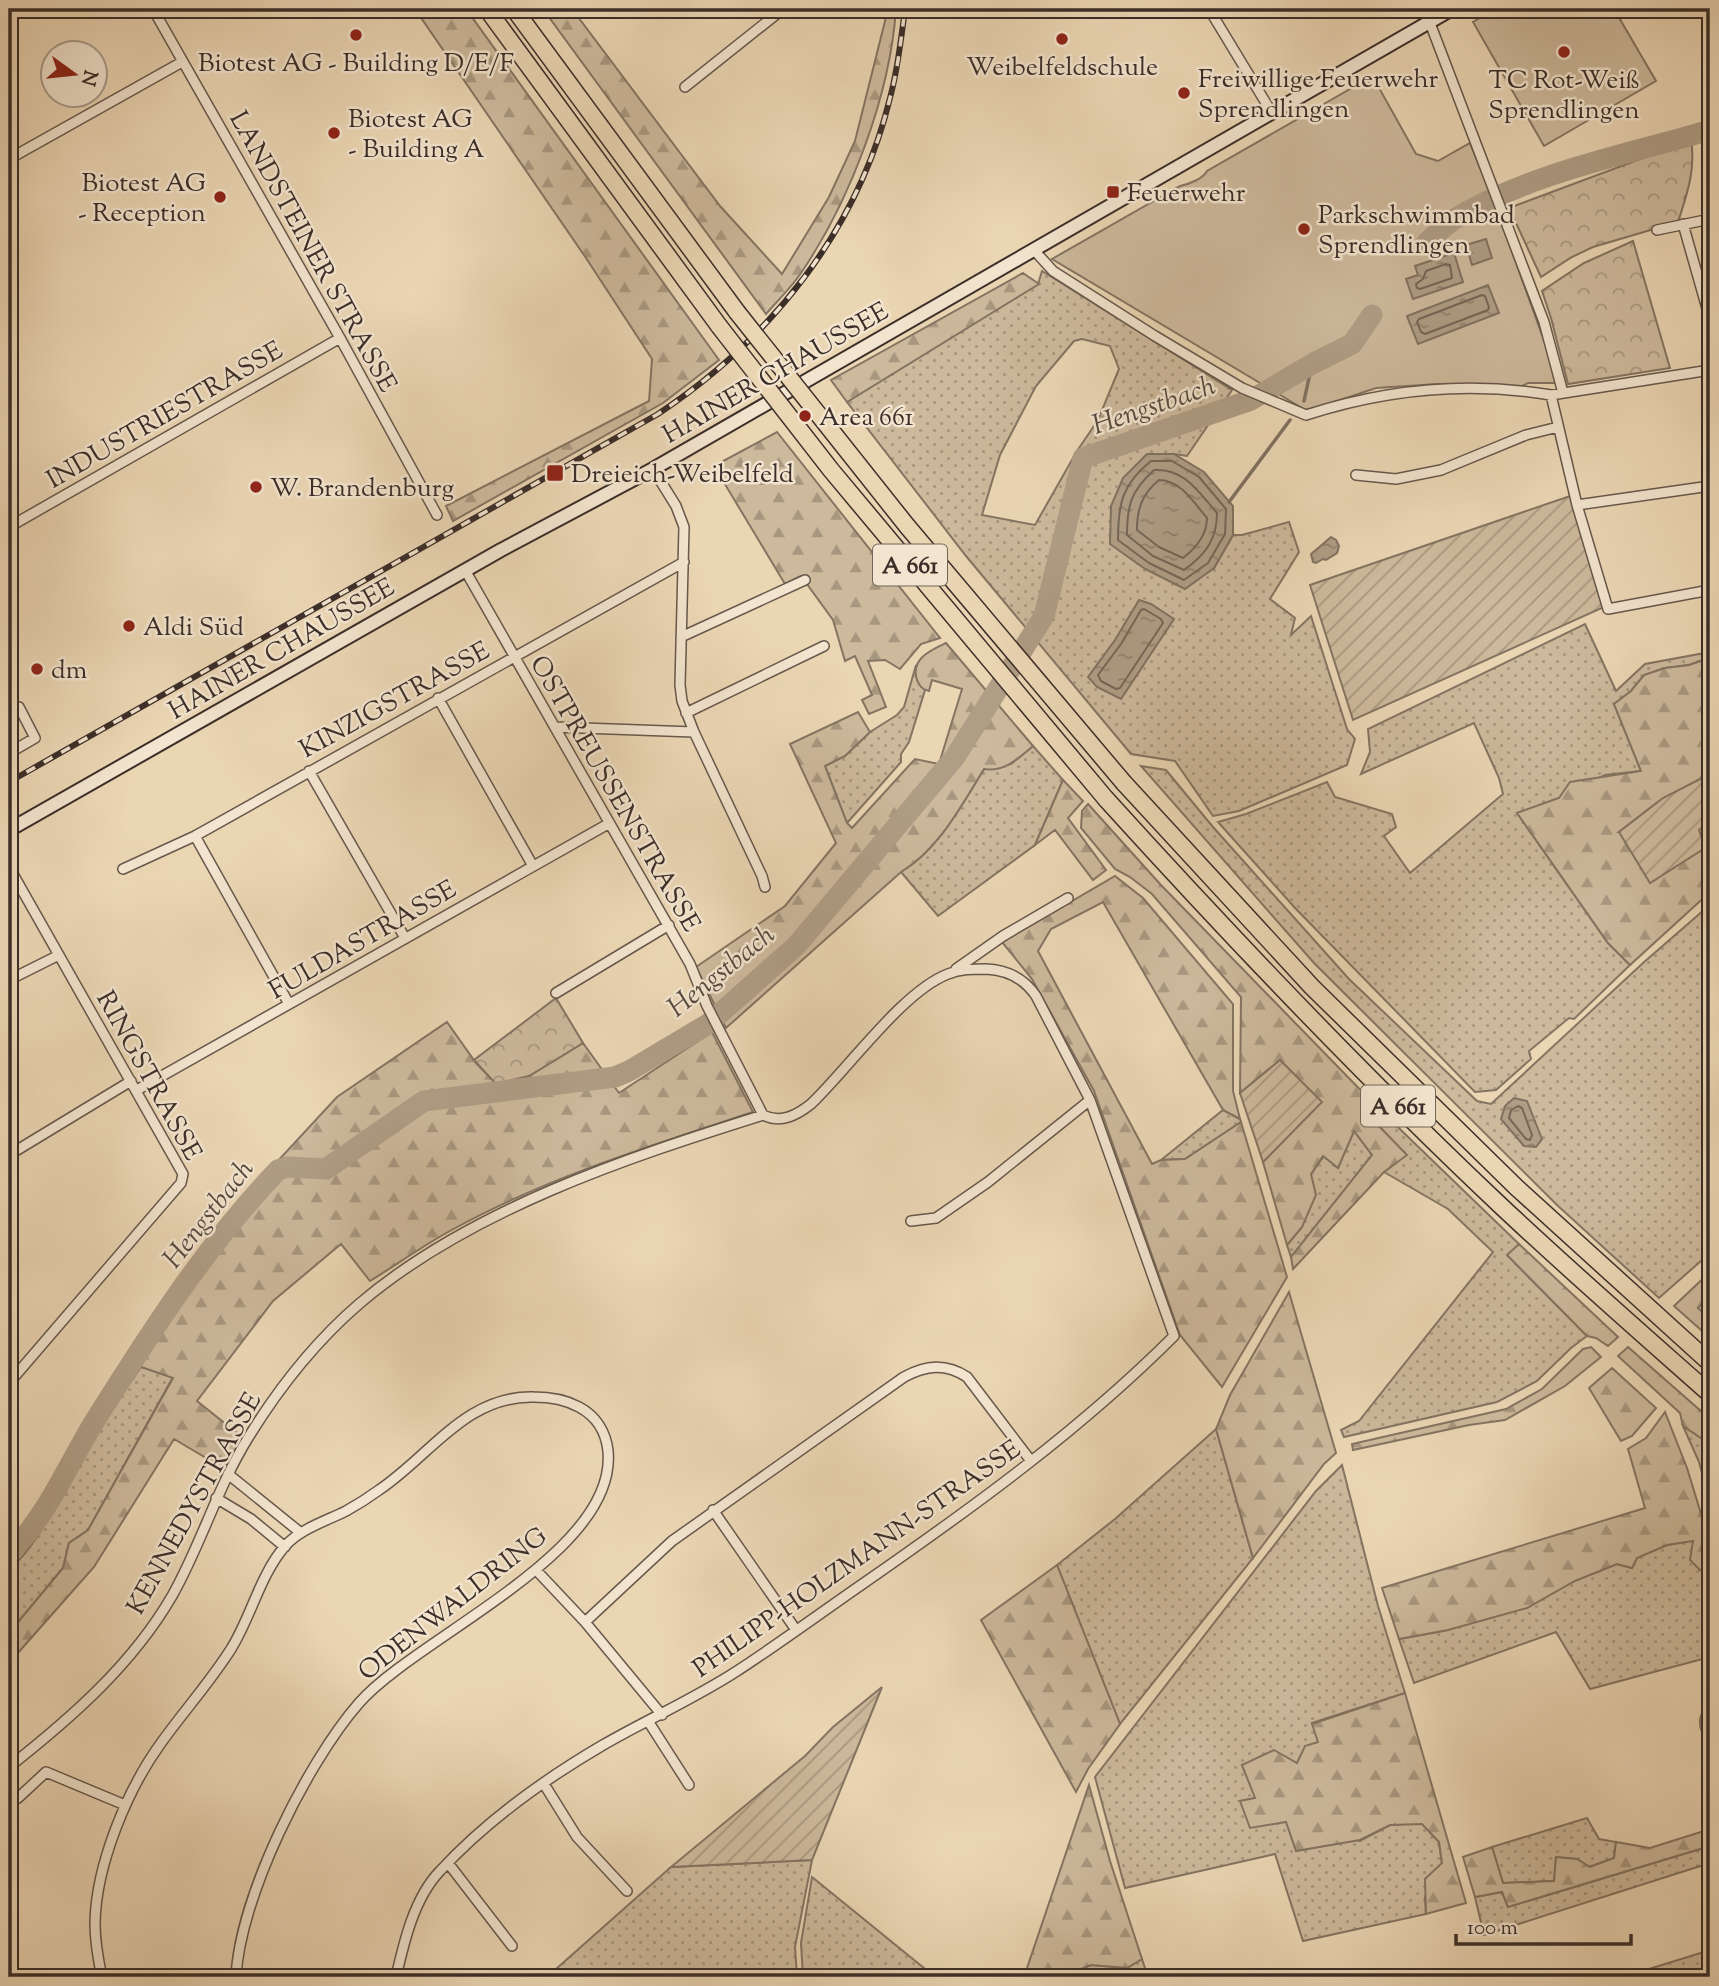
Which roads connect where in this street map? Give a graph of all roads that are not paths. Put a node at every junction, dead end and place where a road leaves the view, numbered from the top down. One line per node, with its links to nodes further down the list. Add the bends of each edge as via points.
1 (153, 9): 8 (street, LANDSTEINER STRASSE)
2 (487, 9): 65 (highway, A 661, bridge, via 719,326 831,470 1106,799 1377,1086)
3 (514, 9): 63 (highway, A 661, bridge, via 737,312 907,526 1124,783 1312,987 1516,1187)
4 (783, 9): 9 (street)
5 (1209, 9): 10 (street)
6 (1452, 9): 7 (street, HAINER CHAUSSEE)
7 (1430, 23): 10 (street, HAINER CHAUSSEE); 19 (street, via 1545,322)
8 (182, 62): 11 (street); 17 (street, LANDSTEINER STRASSE)
9 (685, 87)
10 (1272, 113): 15 (street, HAINER CHAUSSEE)
11 (9, 159)
12 (1710, 219): 13 (street)
13 (1683, 224): 14 (street); 16 (street)
14 (1657, 230)
15 (1033, 249): 20 (street, via 1053,271 1155,336 1258,394 1306,415 1404,391 1480,389); 22 (street, HAINER CHAUSSEE)
16 (1710, 319)
17 (340, 338): 26 (street, LANDSTEINER STRASSE); 27 (street, INDUSTRIESTRASSE)
18 (1710, 370): 19 (street)
19 (1563, 393): 20 (street)
20 (1551, 395): 21 (street)
21 (1558, 427): 23 (street, via 1429,473 1396,479); 25 (street)
22 (653, 469): 28 (street, via 680,516); 29 (street, HAINER CHAUSSEE)
23 (1356, 475)
24 (1710, 486): 25 (street)
25 (1577, 505): 31 (street, via 1608,608)
26 (437, 515)
27 (9, 527)
28 (684, 562): 32 (street); 34 (street, KINZIGSTRASSE)
29 (465, 570): 34 (street, OSTPREUSSENSTRASSE); 43 (street, HAINER CHAUSSEE)
30 (806, 580): 32 (street)
31 (1710, 590)
32 (681, 637): 37 (street, via 680,695)
33 (824, 646): 37 (street)
34 (513, 657): 35 (street, KINZIGSTRASSE); 38 (street, OSTPREUSSENSTRASSE)
35 (438, 698): 41 (street, KINZIGSTRASSE); 45 (street)
36 (19, 707): 40 (street, via 35,738)
37 (686, 713): 39 (street)
38 (555, 727): 39 (street); 42 (street, OSTPREUSSENSTRASSE)
39 (694, 733): 48 (street)
40 (9, 753)
41 (309, 771): 44 (street, KINZIGSTRASSE); 51 (street)
42 (608, 824): 45 (street, FULDASTRASSE); 50 (street, OSTPREUSSENSTRASSE)
43 (9, 830)
44 (195, 836): 47 (street, KINZIGSTRASSE); 56 (street)
45 (533, 866): 51 (street, FULDASTRASSE)
46 (9, 867): 52 (street, RINGSTRASSE)
47 (123, 869)
48 (765, 887)
49 (1068, 898): 53 (street, PHILIPP-HOLZMANN-STRASSE)
50 (669, 925): 55 (street); 60 (street, OSTPREUSSENSTRASSE)
51 (405, 938): 56 (street, FULDASTRASSE)
52 (59, 955): 54 (street); 57 (street, RINGSTRASSE)
53 (951, 972): 59 (street, PHILIPP-HOLZMANN-STRASSE, via 996,970 1025,982); 60 (street, PHILIPP-HOLZMANN-STRASSE, via 914,996 800,1113 779,1120)
54 (9, 980)
55 (556, 993)
56 (289, 1004): 58 (street, FULDASTRASSE)
57 (131, 1081): 58 (street, RINGSTRASSE); 61 (street)
58 (137, 1090): 64 (street, RINGSTRASSE, via 183,1179)
59 (1090, 1100): 62 (street, via 988,1182 936,1217); 66 (street, PHILIPP-HOLZMANN-STRASSE, via 1174,1336)
60 (763, 1115): 67 (street, KENNEDYSTRASSE, via 544,1193 418,1261 360,1303 322,1340 266,1410)
61 (9, 1155)
62 (911, 1221)
63 (1710, 1363)
64 (9, 1383)
65 (1710, 1394)
66 (1031, 1461): 69 (street, via 967,1377 952,1369 922,1368); 74 (street, PHILIPP-HOLZMANN-STRASSE, via 961,1516)
67 (228, 1474): 68 (street, KENNEDYSTRASSE); 70 (street)
68 (216, 1498): 71 (street); 77 (street, KENNEDYSTRASSE, via 179,1583 137,1645 84,1704)
69 (713, 1510): 73 (street); 74 (street)
70 (301, 1533): 71 (street, ODENWALDRING); 72 (street, ODENWALDRING, via 352,1508 387,1484 472,1412 508,1399 545,1397 570,1403 595,1419 605,1437 608,1458 605,1481 588,1513)
71 (285, 1546): 81 (street, ODENWALDRING, via 234,1644 159,1745)
72 (536, 1570): 73 (street); 86 (street, ODENWALDRING, via 389,1674 346,1719 274,1844 246,1919)
73 (585, 1622): 75 (street)
74 (796, 1630): 75 (street, PHILIPP-HOLZMANN-STRASSE)
75 (662, 1715): 76 (street, PHILIPP-HOLZMANN-STRASSE)
76 (648, 1721): 78 (street, PHILIPP-HOLZMANN-STRASSE); 79 (street)
77 (9, 1767)
78 (544, 1784): 82 (street, PHILIPP-HOLZMANN-STRASSE); 83 (street, via 577,1837)
79 (689, 1785)
80 (18, 1798): 81 (street, via 46,1772)
81 (125, 1805): 85 (street, ODENWALDRING, via 96,1906 95,1940)
82 (448, 1863): 84 (street); 87 (street, PHILIPP-HOLZMANN-STRASSE, via 425,1892)
83 (627, 1891)
84 (512, 1946)
85 (102, 1977)
86 (236, 1977)
87 (396, 1977)

